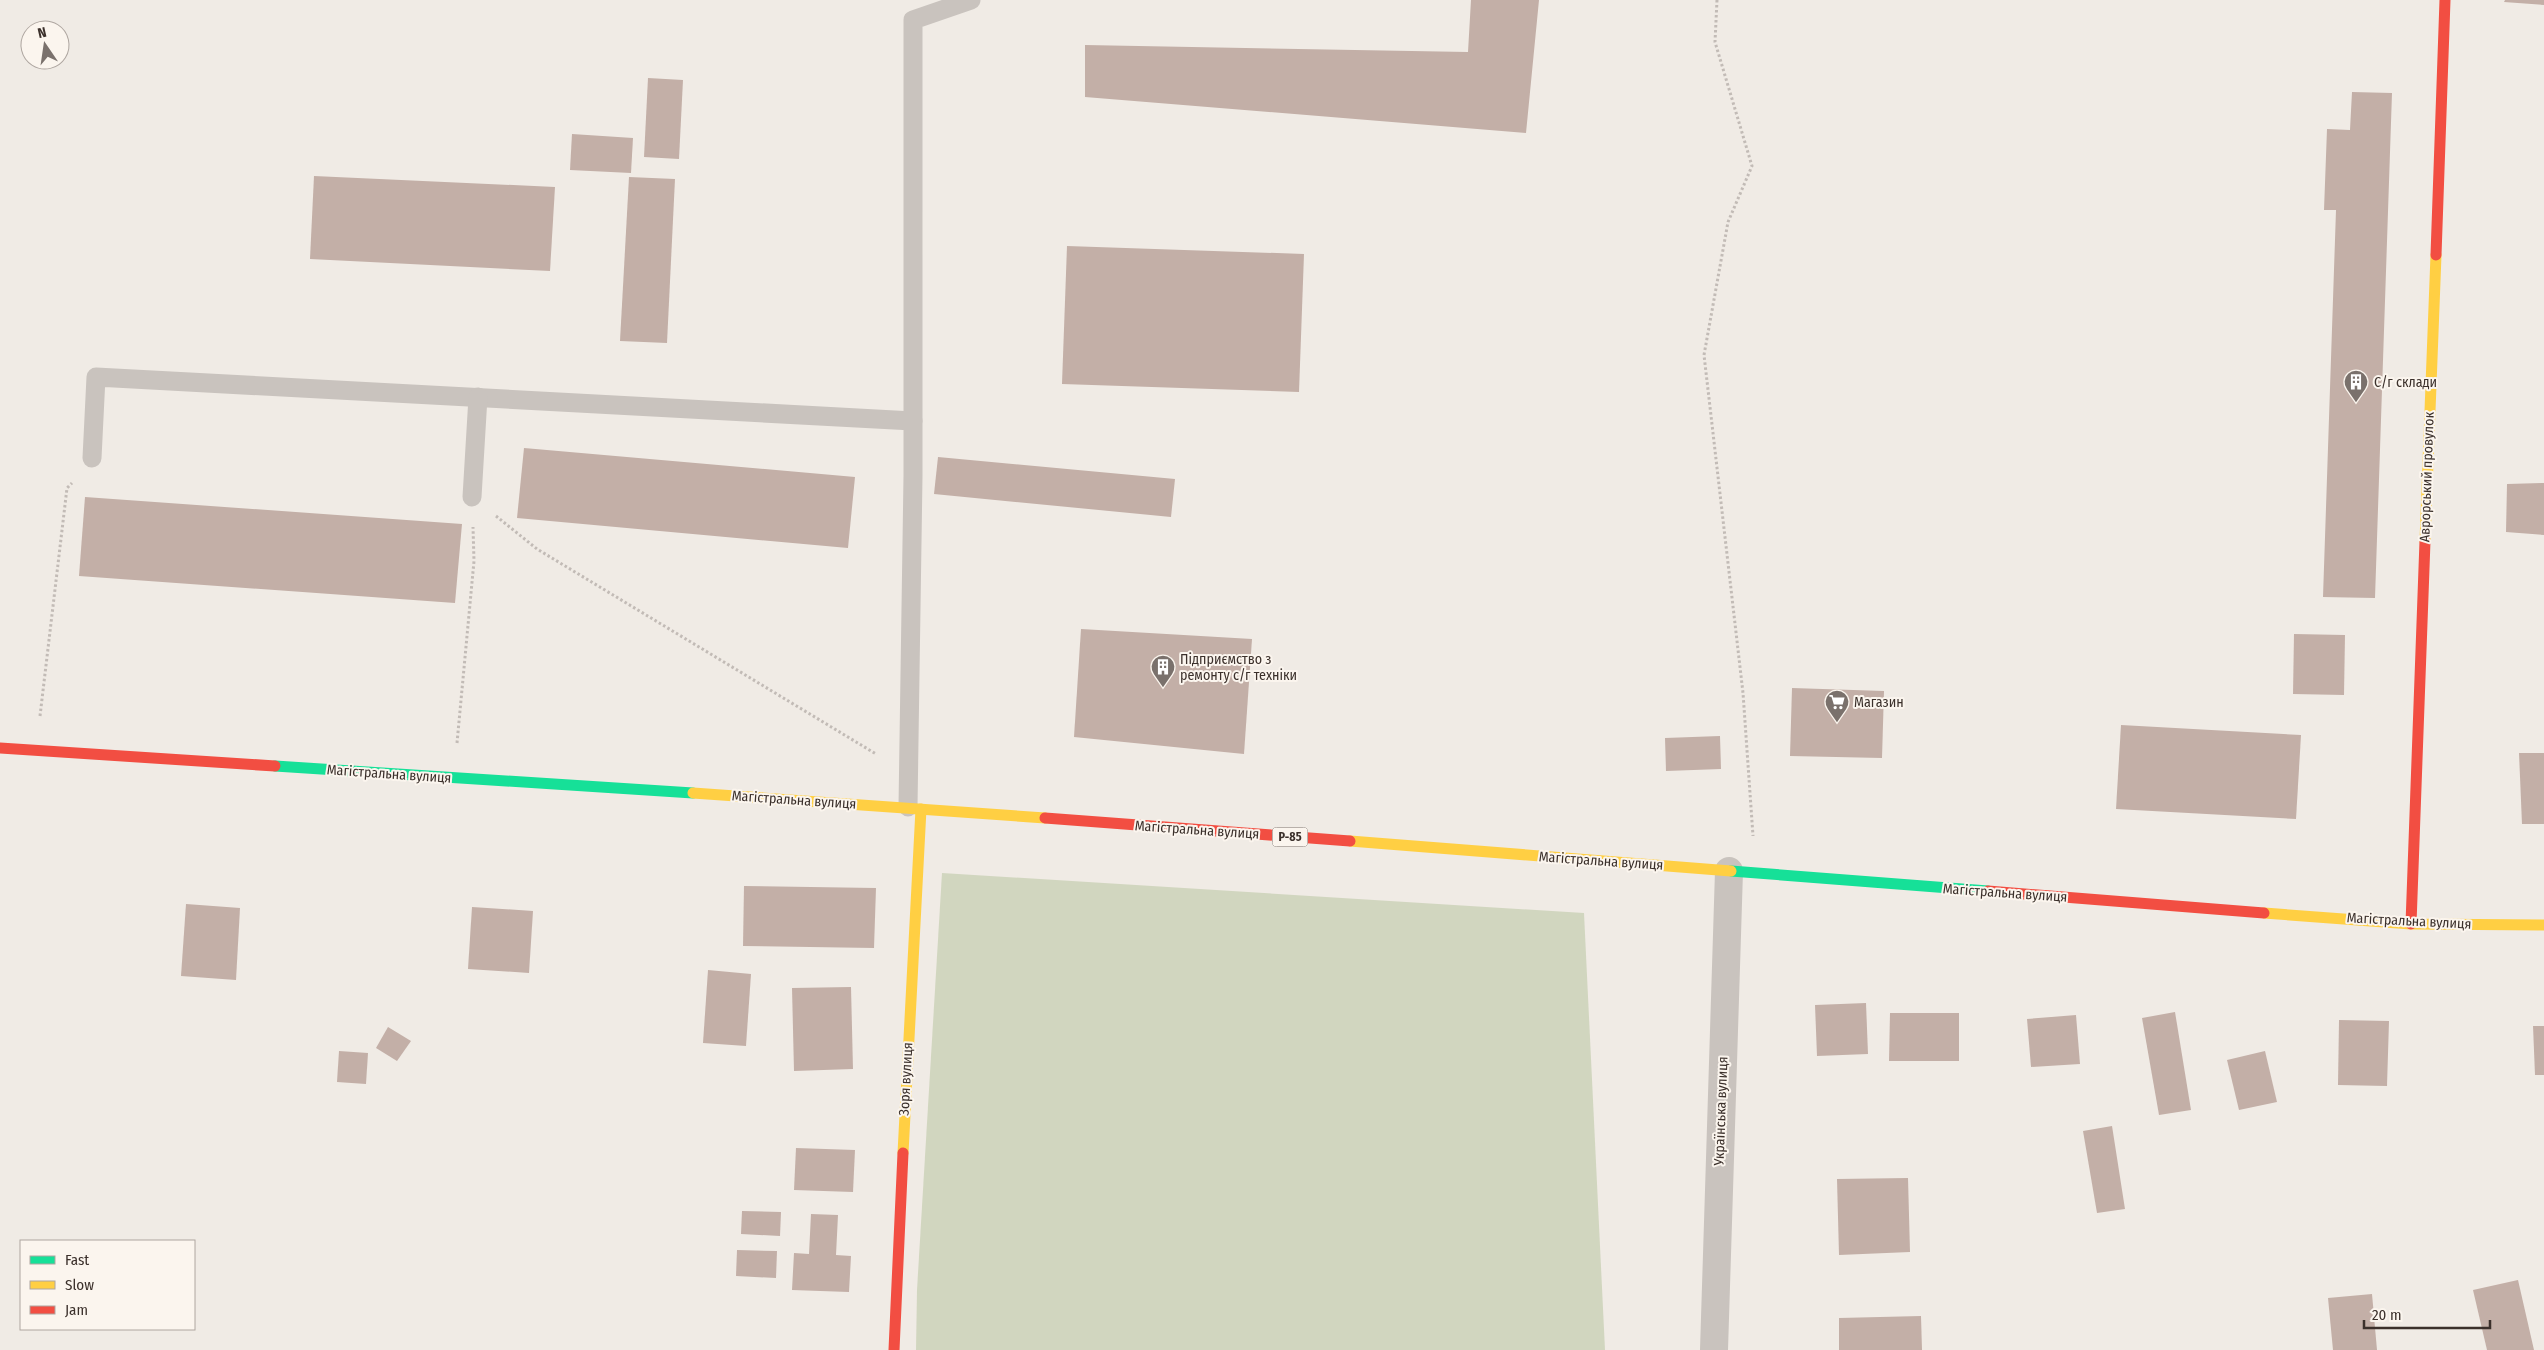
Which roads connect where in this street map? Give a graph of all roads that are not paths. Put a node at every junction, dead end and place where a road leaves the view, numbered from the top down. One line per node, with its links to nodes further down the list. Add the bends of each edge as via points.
1 (971, 0): 4 (lane, via 913,20)
2 (2444, 0): 10 (main road, Аврорський провулок)
3 (478, 397): 4 (lane); 5 (lane, via 96,377); 6 (lane)
4 (913, 421): 8 (lane)
5 (92, 458)
6 (472, 497)
7 (0, 748): 8 (main road, Магістральна вулиця / Р-85)
8 (915, 808): 9 (main road, Магістральна вулиця / Р-85); 12 (main road, Зоря вулиця)
9 (1728, 871): 10 (main road, Магістральна вулиця / Р-85); 13 (street, Українська вулиця)
10 (2411, 924): 11 (main road, Магістральна вулиця / Р-85)
11 (2544, 925)
12 (894, 1350)
13 (1714, 1350)

